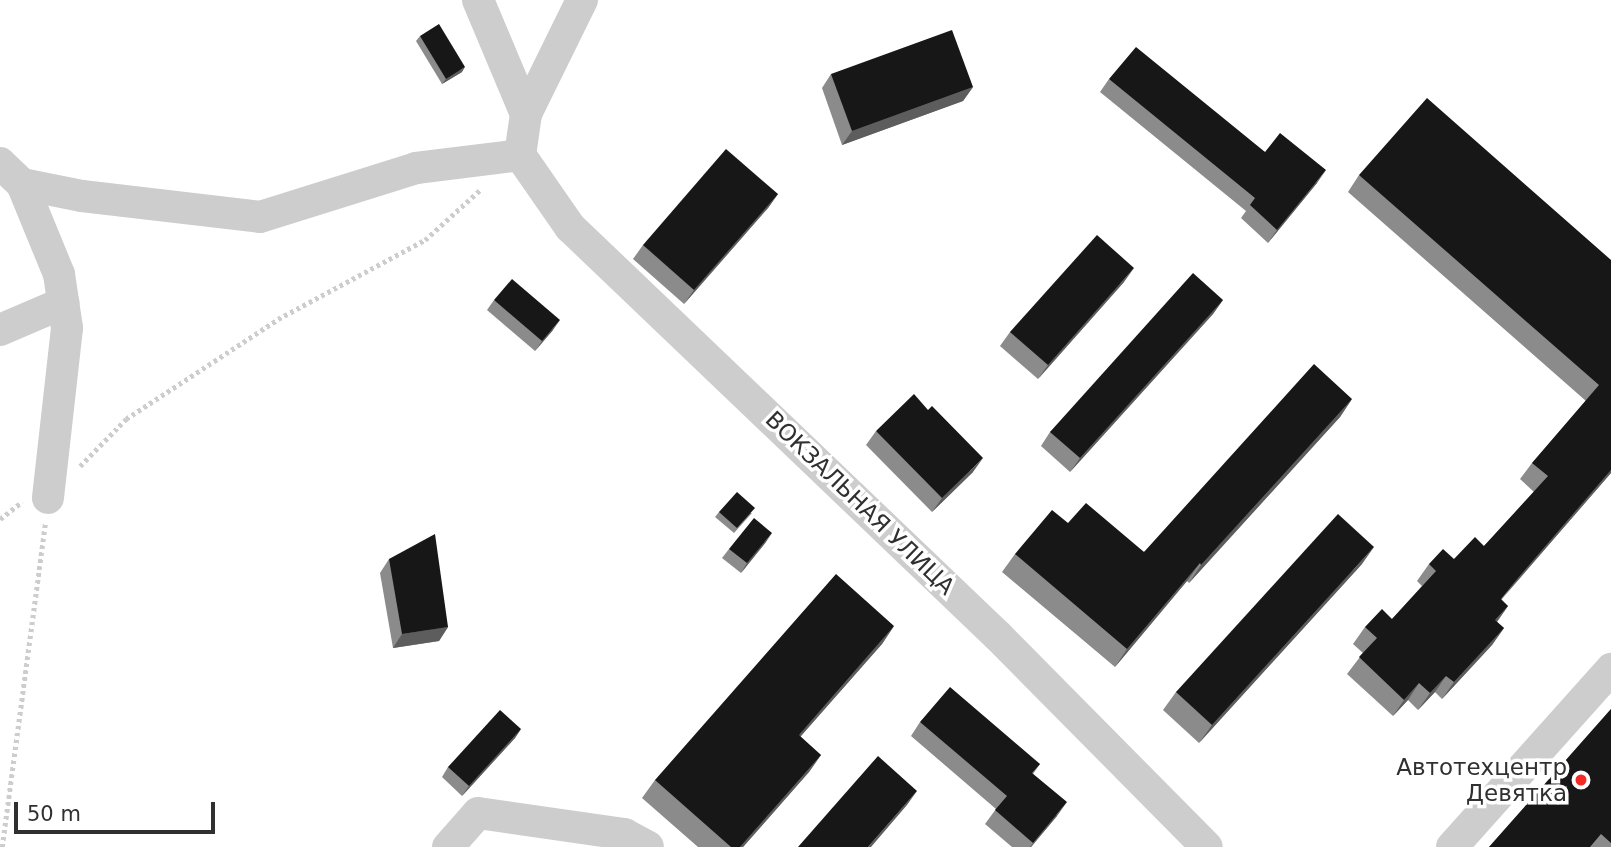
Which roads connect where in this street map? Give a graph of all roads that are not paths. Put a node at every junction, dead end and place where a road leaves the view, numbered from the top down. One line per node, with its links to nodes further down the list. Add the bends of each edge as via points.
1 (478, 0): 3 (street)
2 (582, 0): 3 (street)
3 (526, 114): 4 (street)
4 (520, 155): 5 (street, via 416,168 260,217 82,196); 12 (street, ВОКЗАЛЬНАЯ УЛИЦА, via 570,228 988,626)
5 (11, 173): 6 (street, via 59,274)
6 (63, 303): 7 (street); 8 (street, via 67,328)
7 (0, 330)
8 (48, 498)
9 (1611, 669): 13 (street)
10 (448, 847): 11 (street, via 478,813 624,834)
11 (648, 847)
12 (1207, 847)
13 (1452, 847)

